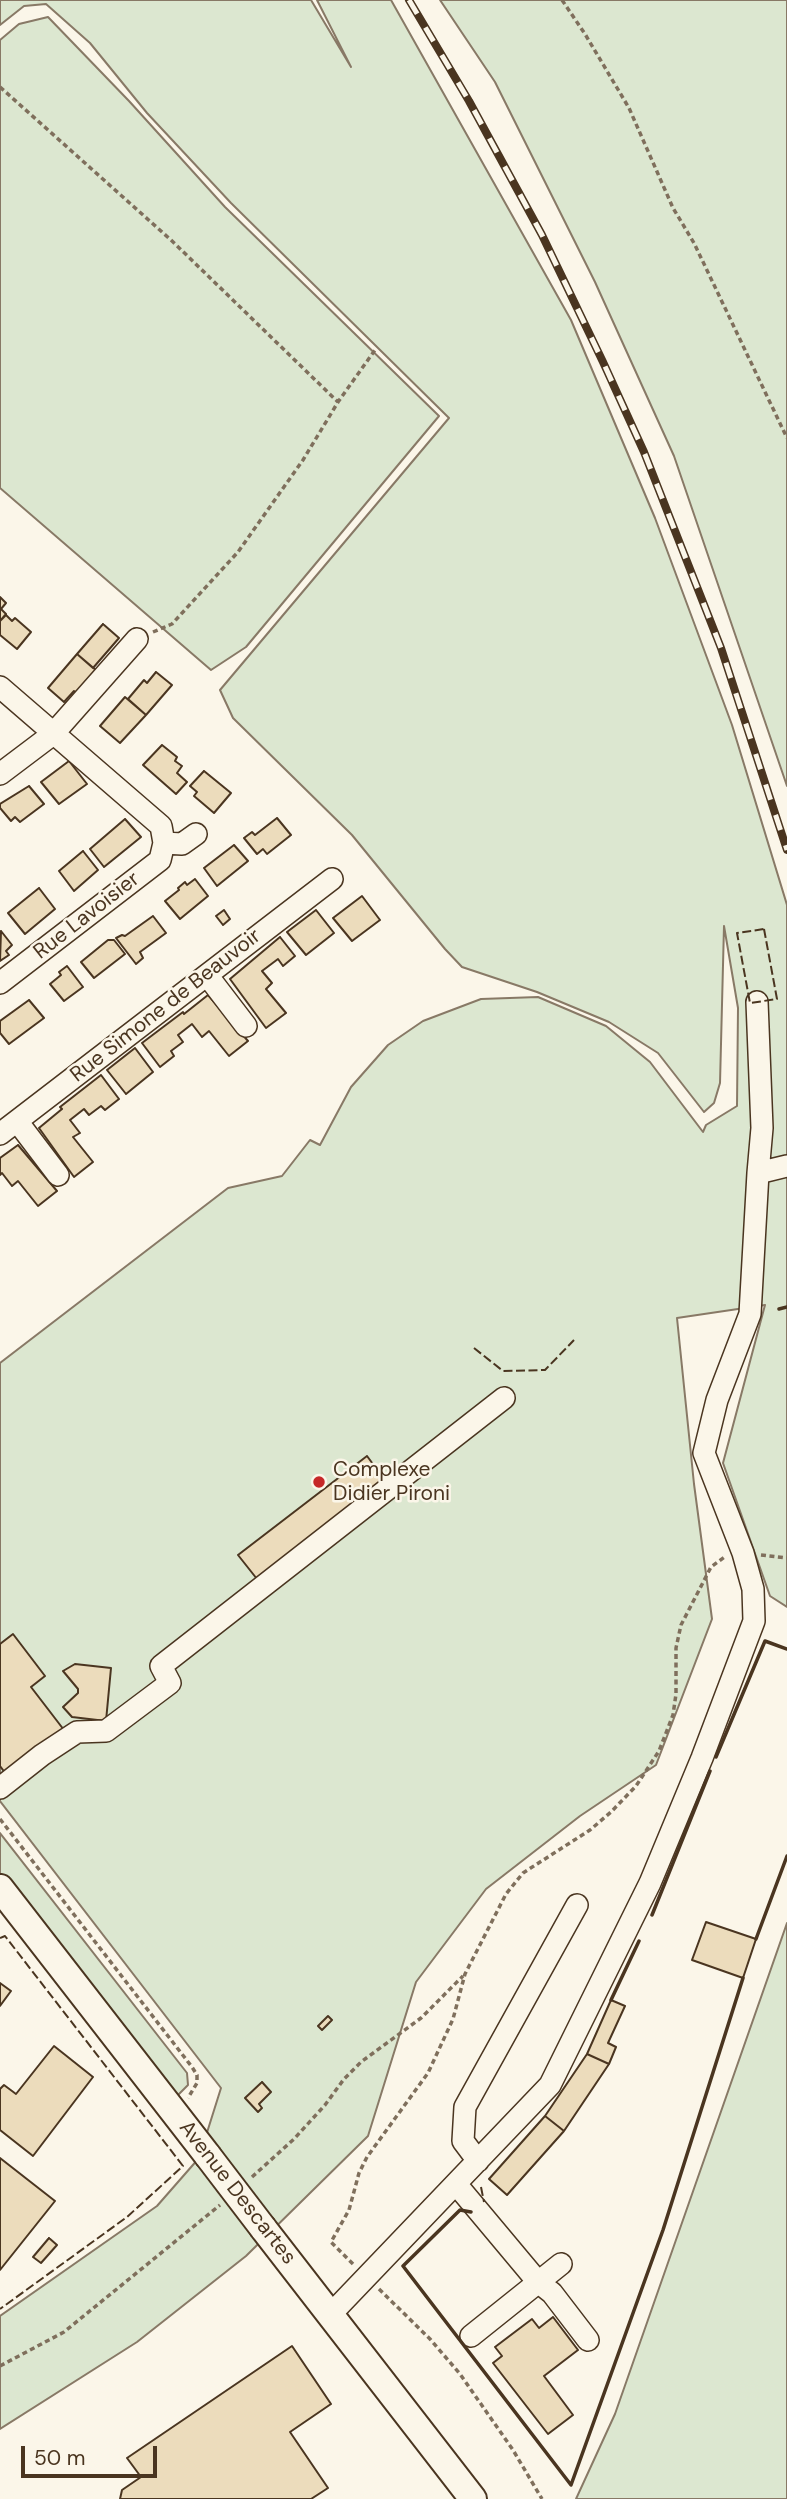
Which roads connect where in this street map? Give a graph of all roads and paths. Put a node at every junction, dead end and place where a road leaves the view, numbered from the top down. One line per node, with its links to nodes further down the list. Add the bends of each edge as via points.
1 (562, 0): 5 (path, via 629,108)
2 (0, 86): 4 (path, via 171,240)
3 (375, 350): 4 (path)
4 (338, 402): 6 (path, via 238,552 172,624)
5 (787, 438)
6 (136, 639): 8 (street)
7 (0, 687): 8 (street)
8 (53, 734): 9 (street); 11 (street, via 161,826)
9 (0, 774)
10 (196, 834): 11 (street, via 181,844)
11 (164, 843): 14 (street, Rue Lavoisier, via 160,860)
12 (332, 879): 13 (street, Rue Simone de Beauvoir)
13 (207, 975): 16 (street); 17 (street, Rue Simone de Beauvoir)
14 (0, 983)
15 (757, 1002): 19 (street, via 762,1128)
16 (246, 1026)
17 (8, 1128): 20 (street)
18 (787, 1166): 19 (street)
19 (758, 1173): 22 (street, via 750,1314 717,1400 704,1453)
20 (58, 1175)
21 (504, 1398): 24 (street, via 161,1667 170,1683 106,1731 76,1732)
22 (743, 1553): 23 (path); 28 (path, via 724,1557 711,1567 681,1625 673,1714 659,1751 636,1786 590,1830 523,1873 506,1894); 30 (street, via 753,1589 754,1621 650,1884 550,2085)
23 (787, 1558)
24 (0, 1788)
25 (0, 1819): 29 (path, via 197,2075 197,2083)
26 (0, 1888): 29 (main road, Avenue Descartes)
27 (576, 1905): 30 (street, via 465,2107 463,2141)
28 (465, 1975): 31 (path, via 421,2018 361,2062 294,2139); 35 (path, via 453,2019 428,2073 367,2157 349,2210 331,2242)
29 (175, 2113): 38 (main road, Avenue Descartes, bridge)
30 (478, 2161): 32 (street)
31 (246, 2183)
32 (456, 2183): 36 (street); 38 (street)
33 (226, 2200): 41 (path, via 64,2332)
34 (561, 2264): 36 (street)
35 (359, 2270)
36 (538, 2282): 39 (street); 40 (street)
37 (375, 2286): 43 (path, via 460,2374)
38 (330, 2315): 42 (main road, Avenue Descartes)
39 (471, 2336)
40 (588, 2340)
41 (0, 2366)
42 (473, 2499)
43 (542, 2499)

